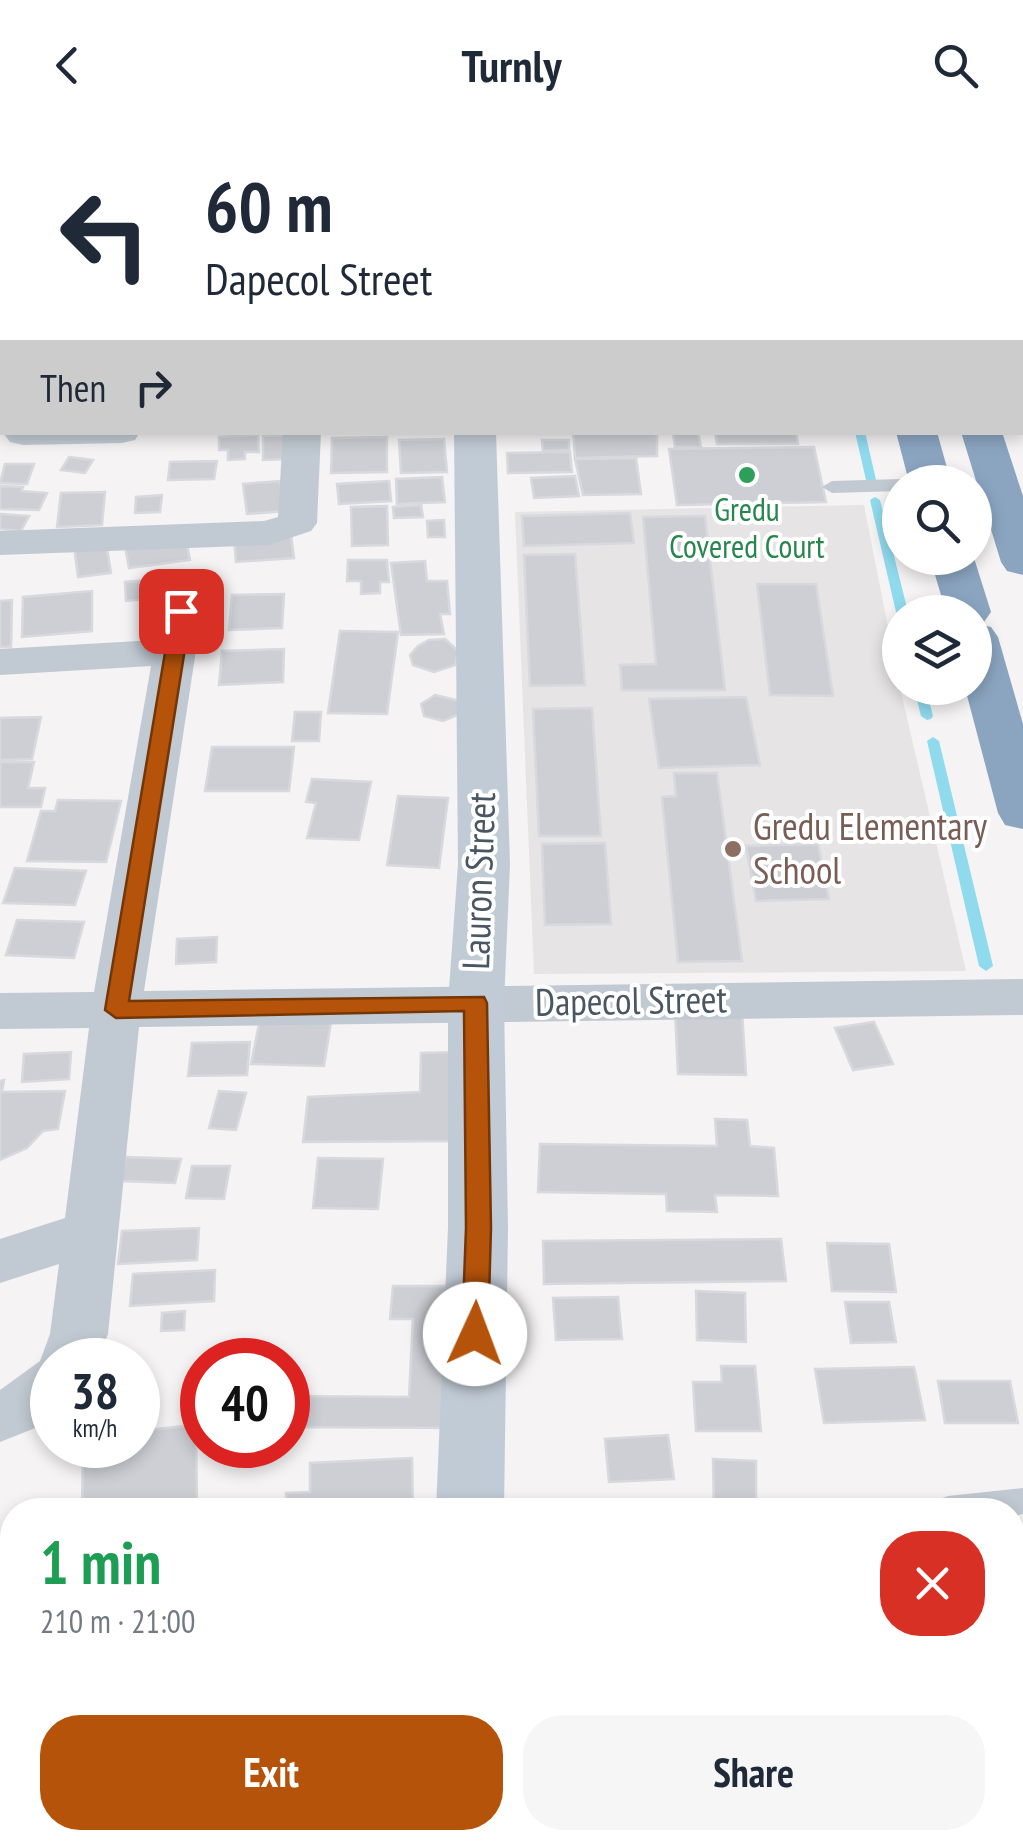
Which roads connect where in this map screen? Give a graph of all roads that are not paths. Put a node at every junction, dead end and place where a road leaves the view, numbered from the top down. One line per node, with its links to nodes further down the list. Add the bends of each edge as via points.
1 (302, 435): 10 (street, via 297,523 287,529)
2 (475, 435): 17 (street, Lauron Street, via 484,864)
3 (917, 435): 5 (highway)
4 (981, 435): 6 (highway)
5 (925, 465)
6 (985, 465)
7 (882, 486): 8 (lane)
8 (832, 487)
9 (992, 504): 11 (highway)
10 (0, 543)
11 (1023, 562)
12 (0, 662): 18 (street, via 178,632)
13 (992, 666): 14 (highway)
14 (1007, 692): 15 (highway)
15 (1023, 814)
16 (1023, 997): 17 (street, Dapecol Street)
17 (476, 1003): 18 (street, Dapecol Street); 25 (street, Lauron Street)
18 (116, 1010): 19 (street, Dapecol Street); 20 (street)
19 (0, 1011)
20 (91, 1232): 21 (street); 22 (street)
21 (0, 1261)
22 (78, 1338)
23 (30, 1399): 24 (street)
24 (0, 1417)
25 (470, 1498)

